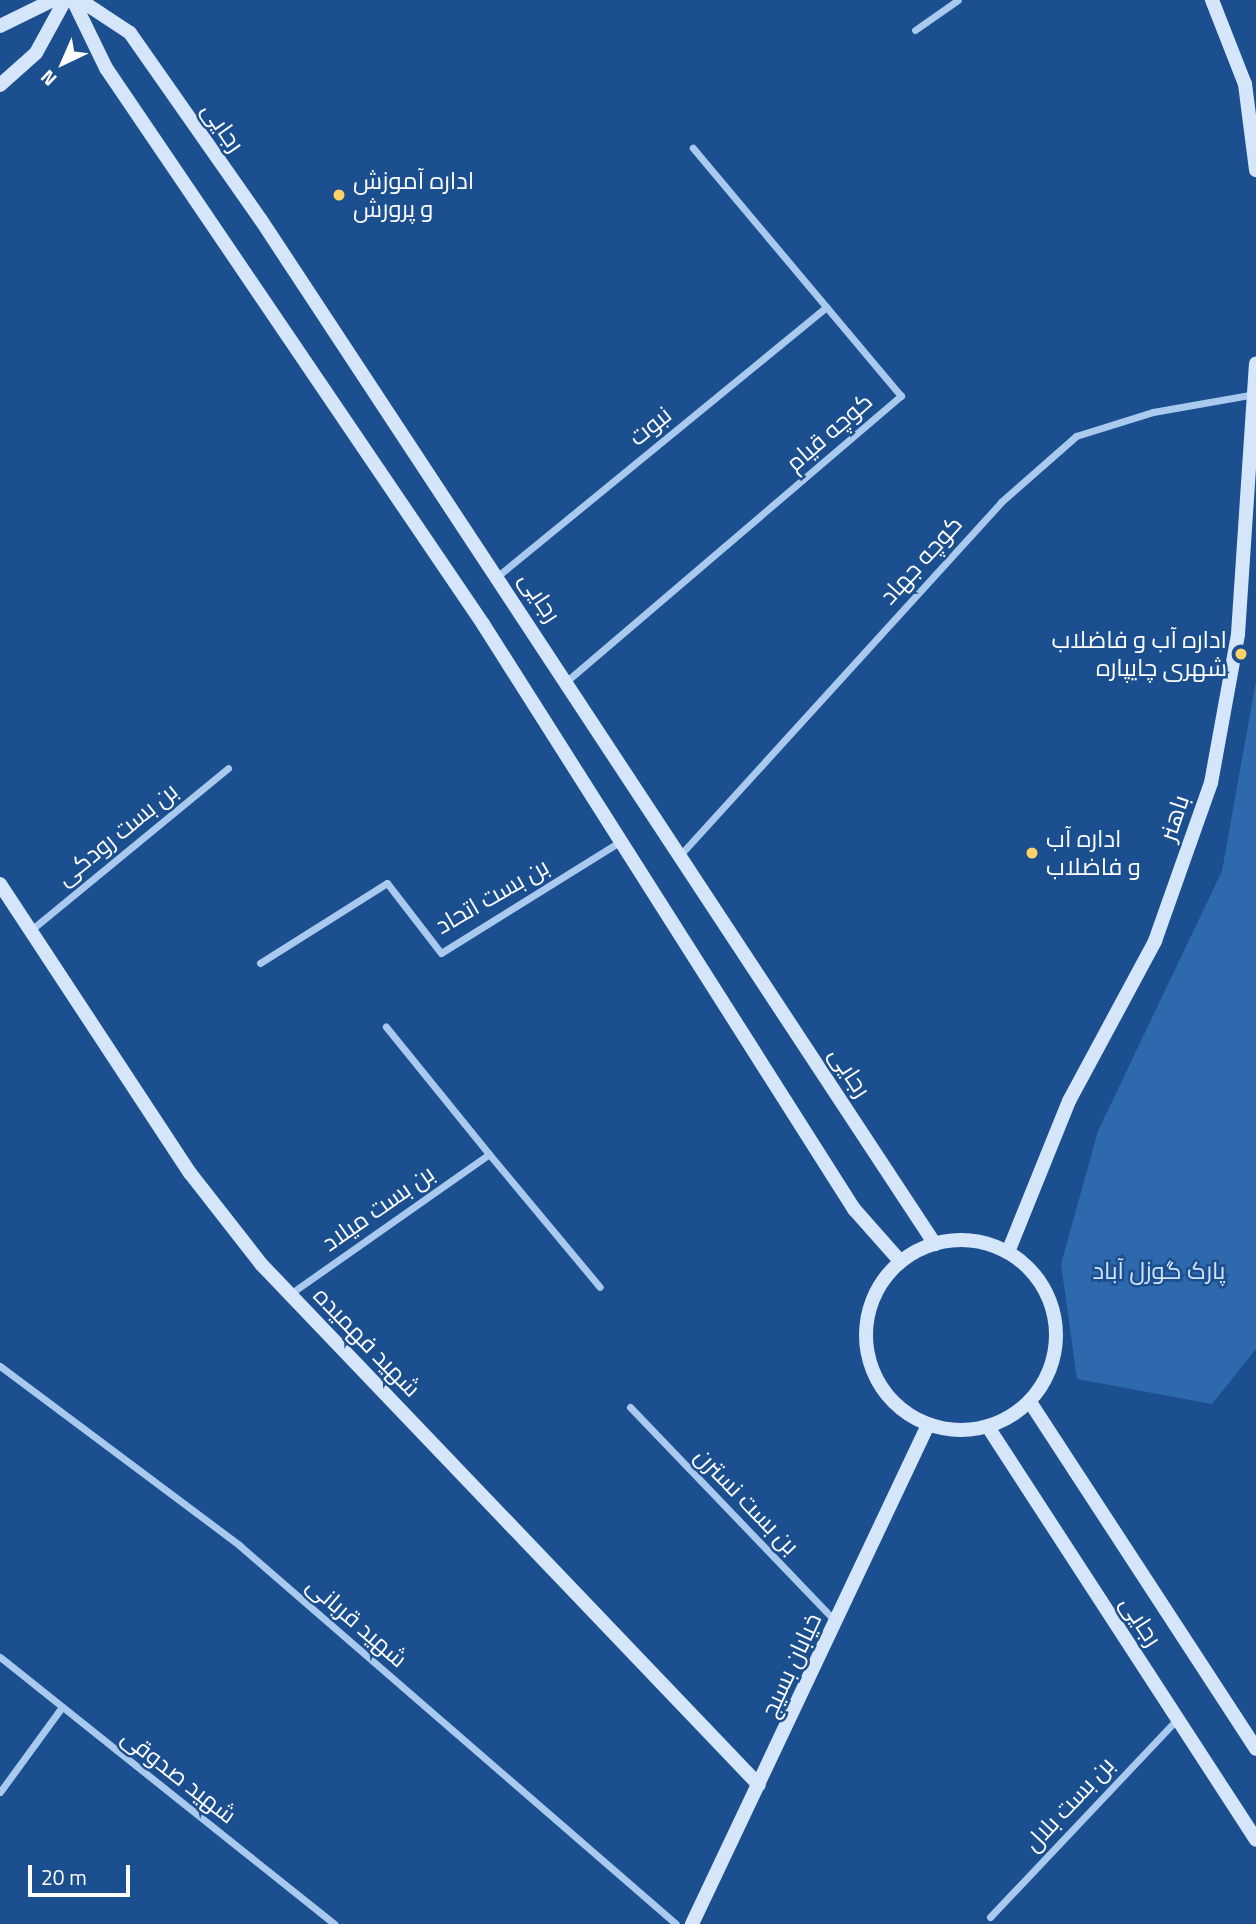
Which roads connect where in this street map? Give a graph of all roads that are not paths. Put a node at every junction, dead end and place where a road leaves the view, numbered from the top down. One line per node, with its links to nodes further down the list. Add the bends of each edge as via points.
1 (53, 0): 7 (street)
2 (65, 0): 9 (street, via 36,53)
3 (73, 0): 18 (street, via 106,68 483,624)
4 (80, 0): 15 (street, رجایی, via 130,33)
5 (958, 0): 8 (street)
6 (1212, 0): 11 (street, via 1245,84)
7 (0, 26)
8 (915, 30)
9 (0, 85)
10 (692, 148): 12 (street, کوچه قیام)
11 (1256, 170)
12 (826, 307): 15 (street, نبوت); 16 (street, کوچه قیام, via 901,396)
13 (1256, 364): 14 (street, باهنر)
14 (1254, 394): 19 (street, کوچه جهاد, via 1153,412 1076,436 1001,502); 26 (street, باهنر, via 1238,634 1211,783 1155,941 1069,1101)
15 (499, 575): 16 (street, رجایی)
16 (568, 680): 19 (street, رجایی)
17 (228, 768): 21 (street, بن بست رودکی)
18 (621, 841): 22 (street, بن بست اتحاد, via 441,953 387,883); 27 (street, via 854,1209)
19 (681, 854): 25 (street, رجایی)
20 (0, 884): 21 (street, شهید فهمیده)
21 (31, 930): 29 (street, شهید فهمیده, via 190,1173)
22 (260, 963)
23 (386, 1027): 24 (street)
24 (489, 1154): 28 (street); 29 (street, بن بست میلاد)
25 (935, 1244): 26 (street, via 985,1243); 27 (street)
26 (1007, 1252): 31 (street, via 1042,1286 1056,1322 1047,1379)
27 (900, 1261): 33 (street, via 869,1309 870,1365 897,1404)
28 (600, 1287)
29 (290, 1294): 40 (street, شهید فهمیده)
30 (0, 1366): 45 (street, شهید قربانی, via 239,1545)
31 (1030, 1402): 34 (street); 39 (street, رجایی)
32 (630, 1407): 35 (street, بن بست نسترن)
33 (928, 1425): 34 (street); 35 (street, خیابان بسیج)
34 (988, 1427): 38 (street, رجایی)
35 (836, 1622): 40 (street, خیابان بسیج)
36 (0, 1657): 37 (street, شهید صدوقی)
37 (62, 1707): 41 (street); 44 (street, شهید صدوقی)
38 (1177, 1718): 42 (street, رجایی); 43 (street, بن بست بلال)
39 (1256, 1749)
40 (759, 1785): 46 (street, خیابان بسیج)
41 (0, 1792)
42 (1256, 1840)
43 (990, 1917)
44 (335, 1924)
45 (676, 1924)
46 (692, 1924)

